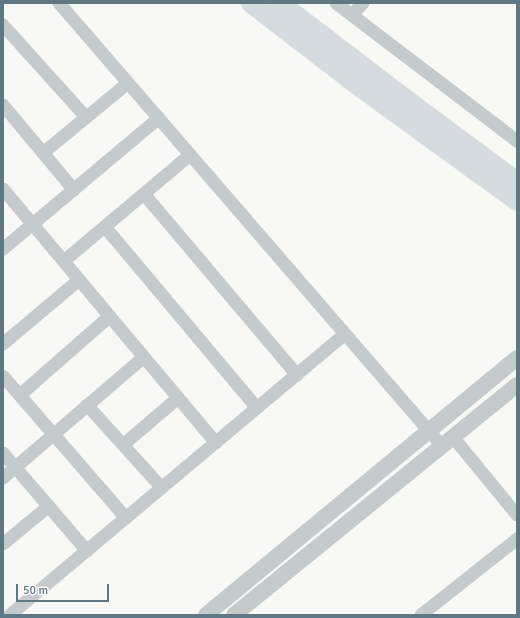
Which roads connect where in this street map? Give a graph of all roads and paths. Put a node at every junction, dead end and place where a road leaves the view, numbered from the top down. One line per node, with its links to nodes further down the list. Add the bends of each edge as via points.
1 (59, 3): 8 (street)
2 (251, 3): 19 (main road)
3 (280, 3): 15 (main road)
4 (336, 3): 6 (street)
5 (363, 3): 6 (street)
6 (352, 15): 12 (street)
7 (3, 25): 10 (street)
8 (128, 83): 10 (street); 11 (street)
9 (3, 105): 13 (street)
10 (86, 118): 13 (street)
11 (158, 118): 14 (street); 17 (street)
12 (517, 141)
13 (43, 153): 17 (street)
14 (190, 155): 18 (street); 26 (street)
15 (517, 182)
16 (3, 189): 20 (street)
17 (74, 190): 20 (street)
18 (144, 194): 21 (street); 30 (street)
19 (517, 201)
20 (33, 224): 22 (street); 23 (street)
21 (105, 227): 23 (street); 36 (street)
22 (3, 249)
23 (64, 261): 24 (street)
24 (80, 280): 25 (street); 27 (street)
25 (110, 316): 28 (street); 33 (street)
26 (345, 334): 30 (street); 37 (street)
27 (3, 344)
28 (144, 357): 34 (street); 35 (street)
29 (517, 358): 37 (street)
30 (297, 375): 36 (street)
31 (3, 376): 33 (street)
32 (517, 385): 39 (street)
33 (20, 395): 38 (street)
34 (178, 398): 40 (street); 41 (street)
35 (87, 406): 38 (street); 41 (street)
36 (257, 408): 40 (street)
37 (429, 431): 39 (street); 53 (street)
38 (54, 434): 43 (street); 48 (street)
39 (447, 442): 47 (street); 54 (street)
40 (216, 443): 45 (street)
41 (123, 445): 45 (street)
42 (3, 453): 43 (street)
43 (15, 467): 44 (street); 46 (street)
44 (3, 478)
45 (162, 488): 48 (street)
46 (48, 506): 50 (street); 51 (street)
47 (517, 515)
48 (126, 518): 51 (street)
49 (517, 539): 55 (street)
50 (3, 544)
51 (87, 551): 52 (street)
52 (10, 615)
53 (206, 615)
54 (234, 615)
55 (421, 615)

